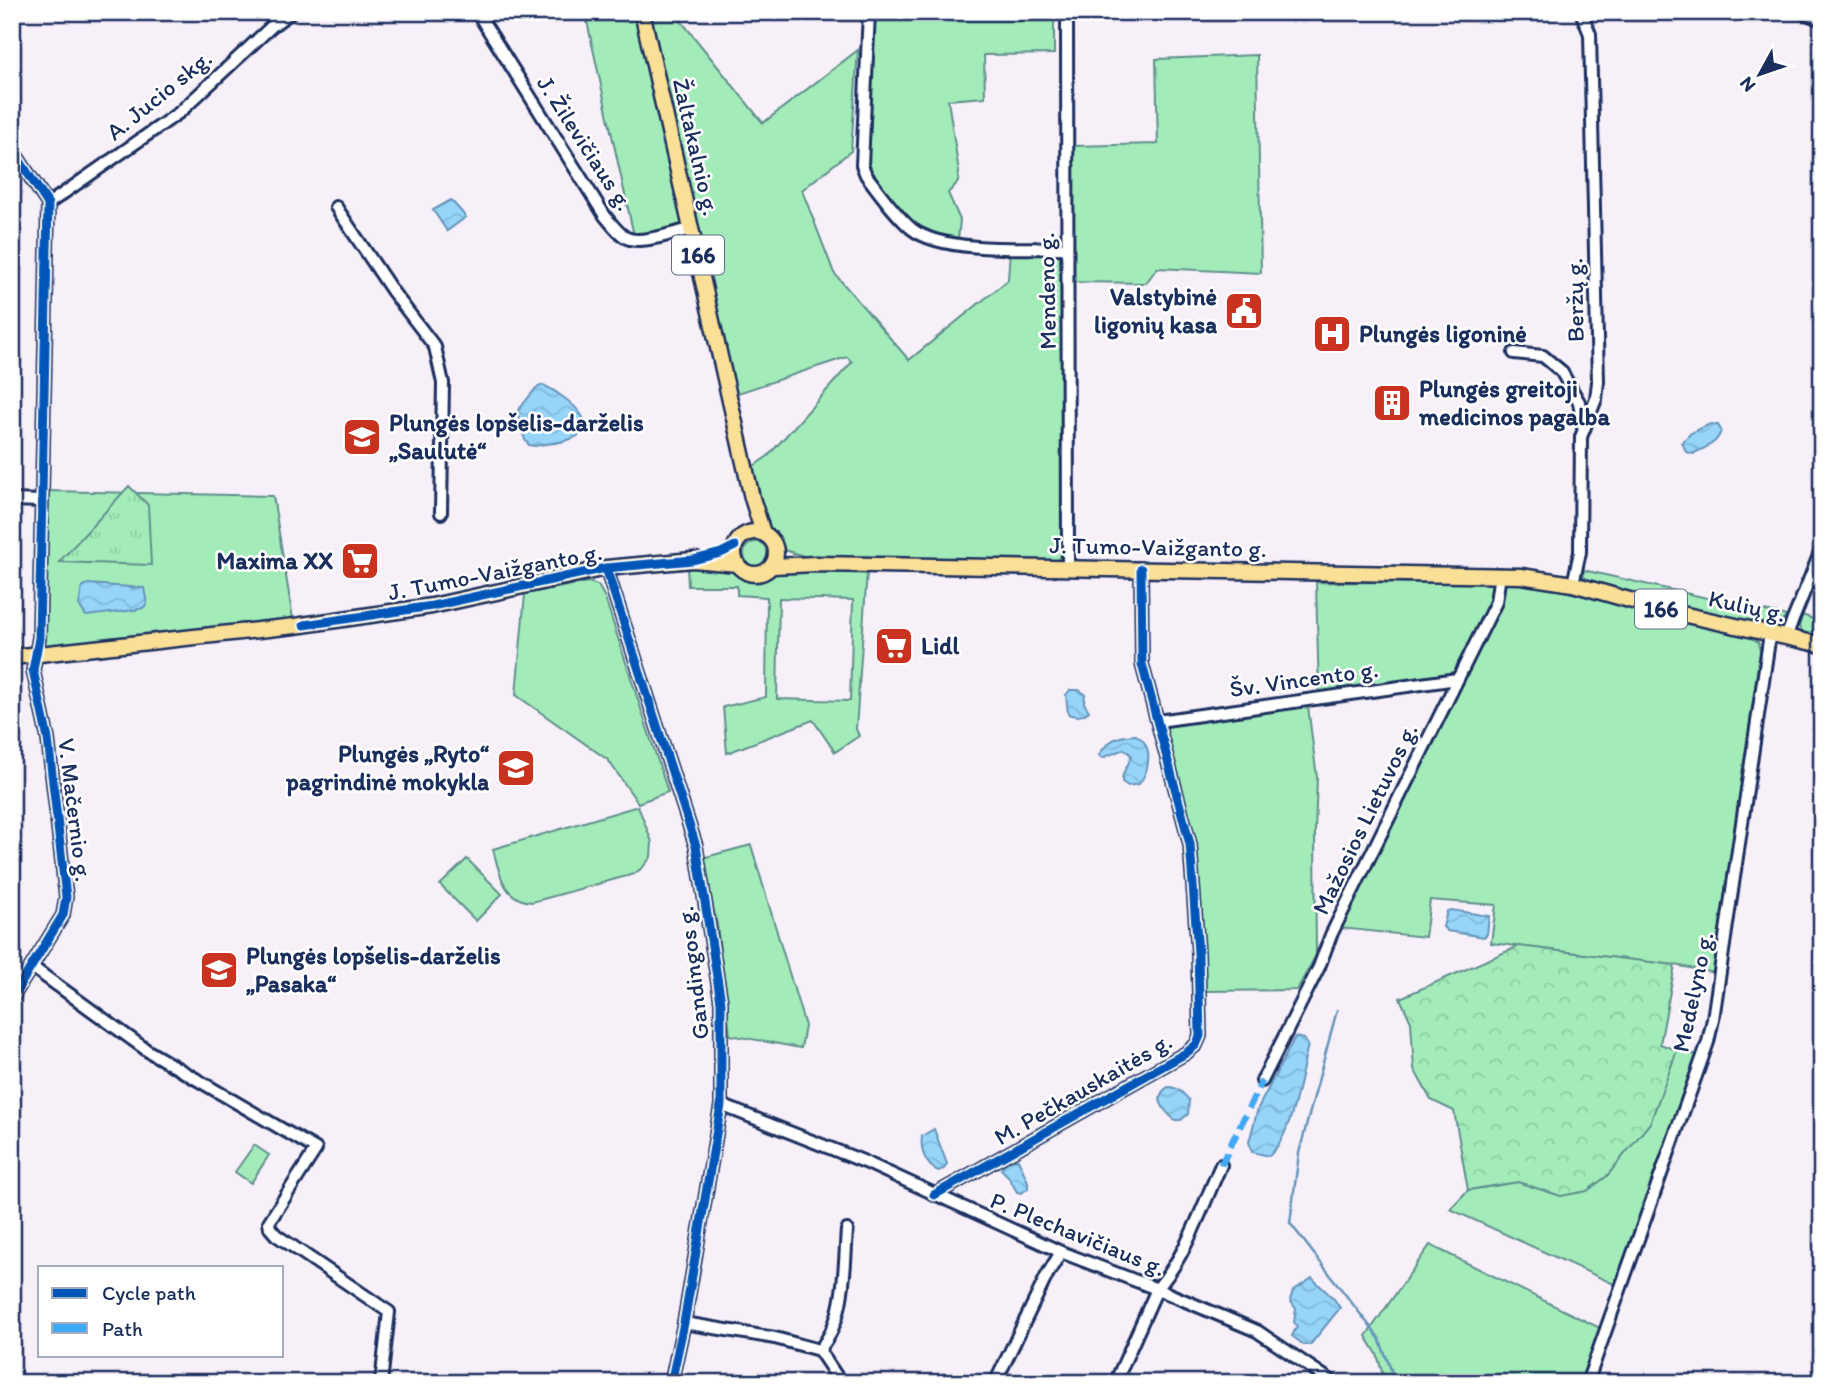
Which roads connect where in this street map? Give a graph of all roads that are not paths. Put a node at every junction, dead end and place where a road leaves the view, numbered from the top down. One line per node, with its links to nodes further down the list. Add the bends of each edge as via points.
1 (291, 12): 10 (street, A. Jucio skg., via 180,112)
2 (477, 12): 12 (street, J. Žilevičiaus g., via 616,230 639,241)
3 (642, 12): 12 (main road, Žaltakalnio g. / 166)
4 (869, 12): 13 (street, via 862,165 866,176 911,229 927,238 959,245)
5 (1067, 12): 13 (street, Mendeno g.)
6 (1581, 12): 15 (street, Beržų g., via 1590,34 1598,382 1596,400)
7 (1802, 12): 8 (street)
8 (1822, 20)
9 (12, 149): 10 (street)
10 (48, 204): 17 (street, V. Mačernio g.)
11 (336, 207): 18 (street, via 435,347 443,383)
12 (692, 229): 19 (main road, Žaltakalnio g. / 166, via 752,498)
13 (1067, 247): 28 (street, Mendeno g.)
14 (1514, 353): 15 (street, via 1543,356 1560,371 1579,402)
15 (1583, 427): 31 (street, Beržų g., via 1580,552)
16 (12, 500): 17 (street)
17 (43, 501): 35 (street, V. Mačernio g.)
18 (441, 513)
19 (755, 533): 20 (main road, via 740,538); 22 (main road, via 772,539)
20 (735, 546): 23 (main road, J. Tumo-Vaižganto g.); 24 (main road)
21 (1822, 548): 33 (street)
22 (777, 550): 25 (main road, J. Tumo-Vaižganto g. / 166); 26 (main road)
23 (693, 560): 24 (main road, J. Tumo-Vaižganto g.); 27 (main road, J. Tumo-Vaižganto g.)
24 (737, 564): 26 (main road, 166, via 756,575)
25 (816, 564): 26 (main road, J. Tumo-Vaižganto g. / 166); 28 (main road, J. Tumo-Vaižganto g. / 166)
26 (773, 566)
27 (606, 568): 35 (main road, J. Tumo-Vaižganto g., via 432,606); 42 (street, Gandingos g., via 696,846 721,1002)
28 (1068, 568): 29 (main road, J. Tumo-Vaižganto g. / 166)
29 (1141, 569): 30 (main road, J. Tumo-Vaižganto g. / 166); 38 (street, M. Pečkauskaitės g., via 1142,664)
30 (1500, 574): 31 (main road, Kulių g. / 166); 37 (street, Mažosios Lietuvos g., via 1496,602)
31 (1573, 584): 32 (main road, Kulių g. / 166)
32 (1770, 634): 33 (main road, Kulių g. / 166); 56 (street, Medelyno g., via 1713,1019)
33 (1786, 637): 34 (main road, Kulių g. / 166)
34 (1822, 645)
35 (35, 656): 36 (main road, J. Tumo-Vaižganto g.); 39 (street, V. Mačernio g., via 33,670 48,738 66,897 63,915)
36 (12, 657)
37 (1457, 679): 38 (street, Šv. Vincento g.); 41 (street, Mažosios Lietuvos g.)
38 (1158, 721): 44 (street, M. Pečkauskaitės g., via 1190,844 1198,953 1200,1036 1196,1045)
39 (32, 967): 40 (street, V. Mačernio g.); 50 (street, via 148,1051 316,1149 269,1222 270,1228 389,1312)
40 (12, 998)
41 (1262, 1080)
42 (721, 1105): 44 (street, P. Plechavičiaus g., via 865,1162); 48 (street, Gandingos g.)
43 (1221, 1166): 47 (street, via 1167,1278)
44 (934, 1195): 46 (street, P. Plechavičiaus g.)
45 (848, 1230): 49 (street, via 836,1321)
46 (1061, 1252): 47 (street, P. Plechavičiaus g.); 53 (street)
47 (1157, 1289): 54 (street); 55 (street, P. Plechavičiaus g., via 1257,1331)
48 (684, 1323): 49 (street); 51 (street, Gandingos g.)
49 (819, 1350): 52 (street)
50 (381, 1383)
51 (671, 1383)
52 (841, 1383)
53 (995, 1383)
54 (1115, 1383)
55 (1334, 1383)
56 (1587, 1383)

